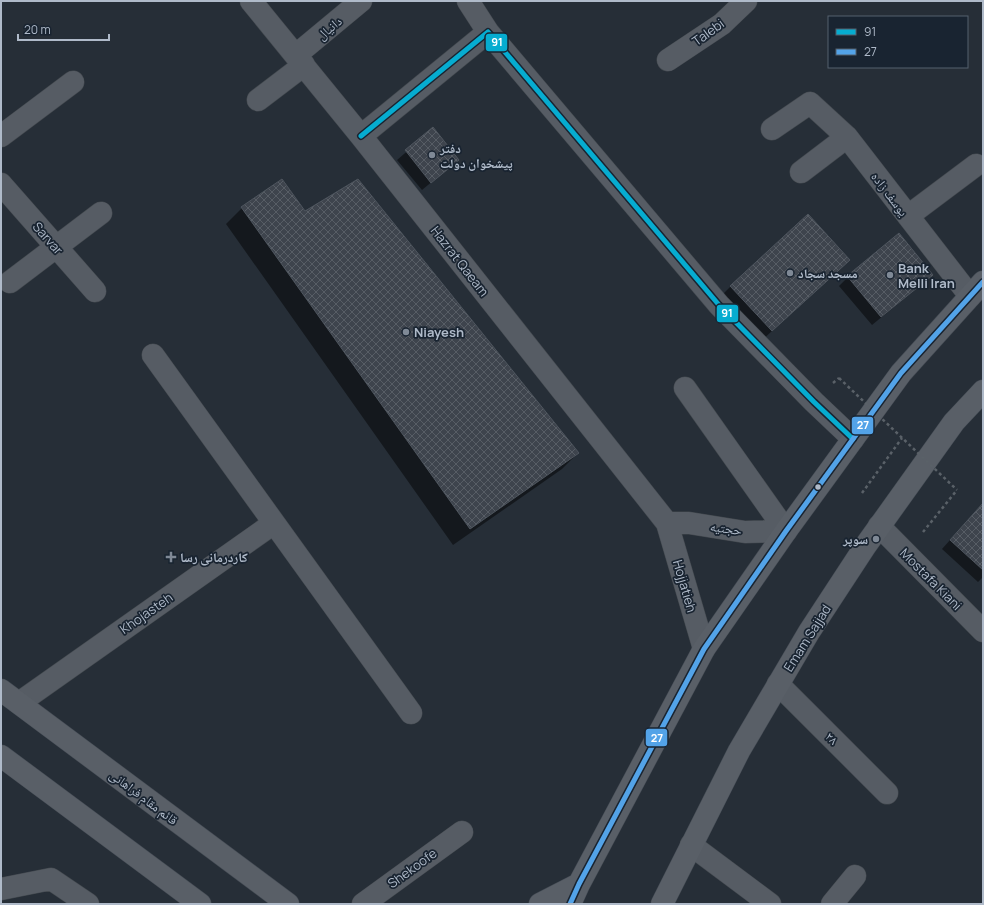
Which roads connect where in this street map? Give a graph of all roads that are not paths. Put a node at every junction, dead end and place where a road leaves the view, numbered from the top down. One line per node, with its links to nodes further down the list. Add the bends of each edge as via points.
1 (250, 1): 6 (street, Hazrat Qaeam)
2 (361, 1): 6 (street, دانیال)
3 (468, 1): 5 (street)
4 (746, 1): 7 (street, Talebi, via 722,24)
5 (488, 32): 12 (street); 26 (street, via 719,305)
6 (300, 60): 9 (street, دانیال); 12 (street, Hazrat Qaeam)
7 (668, 60)
8 (73, 82): 11 (street)
9 (258, 100)
10 (772, 129): 13 (street, یوسف زاده, via 810,103)
11 (1, 136)
12 (361, 136): 28 (street, Hazrat Qaeam)
13 (847, 137): 15 (street); 18 (street, یوسف زاده)
14 (976, 165): 18 (street)
15 (800, 172)
16 (1, 184): 19 (street, Sarvar)
17 (102, 213): 19 (street)
18 (908, 216): 21 (street, یوسف زاده)
19 (56, 248): 20 (street); 22 (street, Sarvar)
20 (10, 282)
21 (977, 289): 26 (main road, via 901,373)
22 (95, 291)
23 (153, 355): 27 (street)
24 (685, 388): 30 (street)
25 (983, 391): 29 (main road, Emam Sajjad, via 954,422)
26 (853, 439): 30 (main road)
27 (274, 523): 35 (street, Khojasteh); 36 (street)
28 (667, 523): 30 (street, حجتیه, via 689,523 745,532); 32 (street, Hojjatieh)
29 (879, 526): 31 (street, Mostafa Kiani); 33 (main road, Emam Sajjad)
30 (786, 531): 32 (main road)
31 (983, 631)
32 (704, 649): 42 (main road)
33 (778, 684): 38 (street, ۲۸); 40 (main road, Emam Sajjad, via 738,751)
34 (1, 690): 35 (main road, قائم مقام فراهانی)
35 (19, 703): 46 (main road, قائم مقام فراهانی)
36 (411, 713)
37 (1, 756): 45 (main road)
38 (887, 793)
39 (462, 832): 47 (street, Shekoofe)
40 (691, 845): 50 (main road, Emam Sajjad); 51 (street)
41 (855, 876): 52 (street)
42 (579, 884): 48 (main road); 49 (main road)
43 (1, 889): 44 (street, via 51,879)
44 (80, 902)
45 (200, 904)
46 (288, 904)
47 (363, 904)
48 (540, 904)
49 (570, 904)
50 (662, 904)
51 (770, 904)
52 (832, 904)

